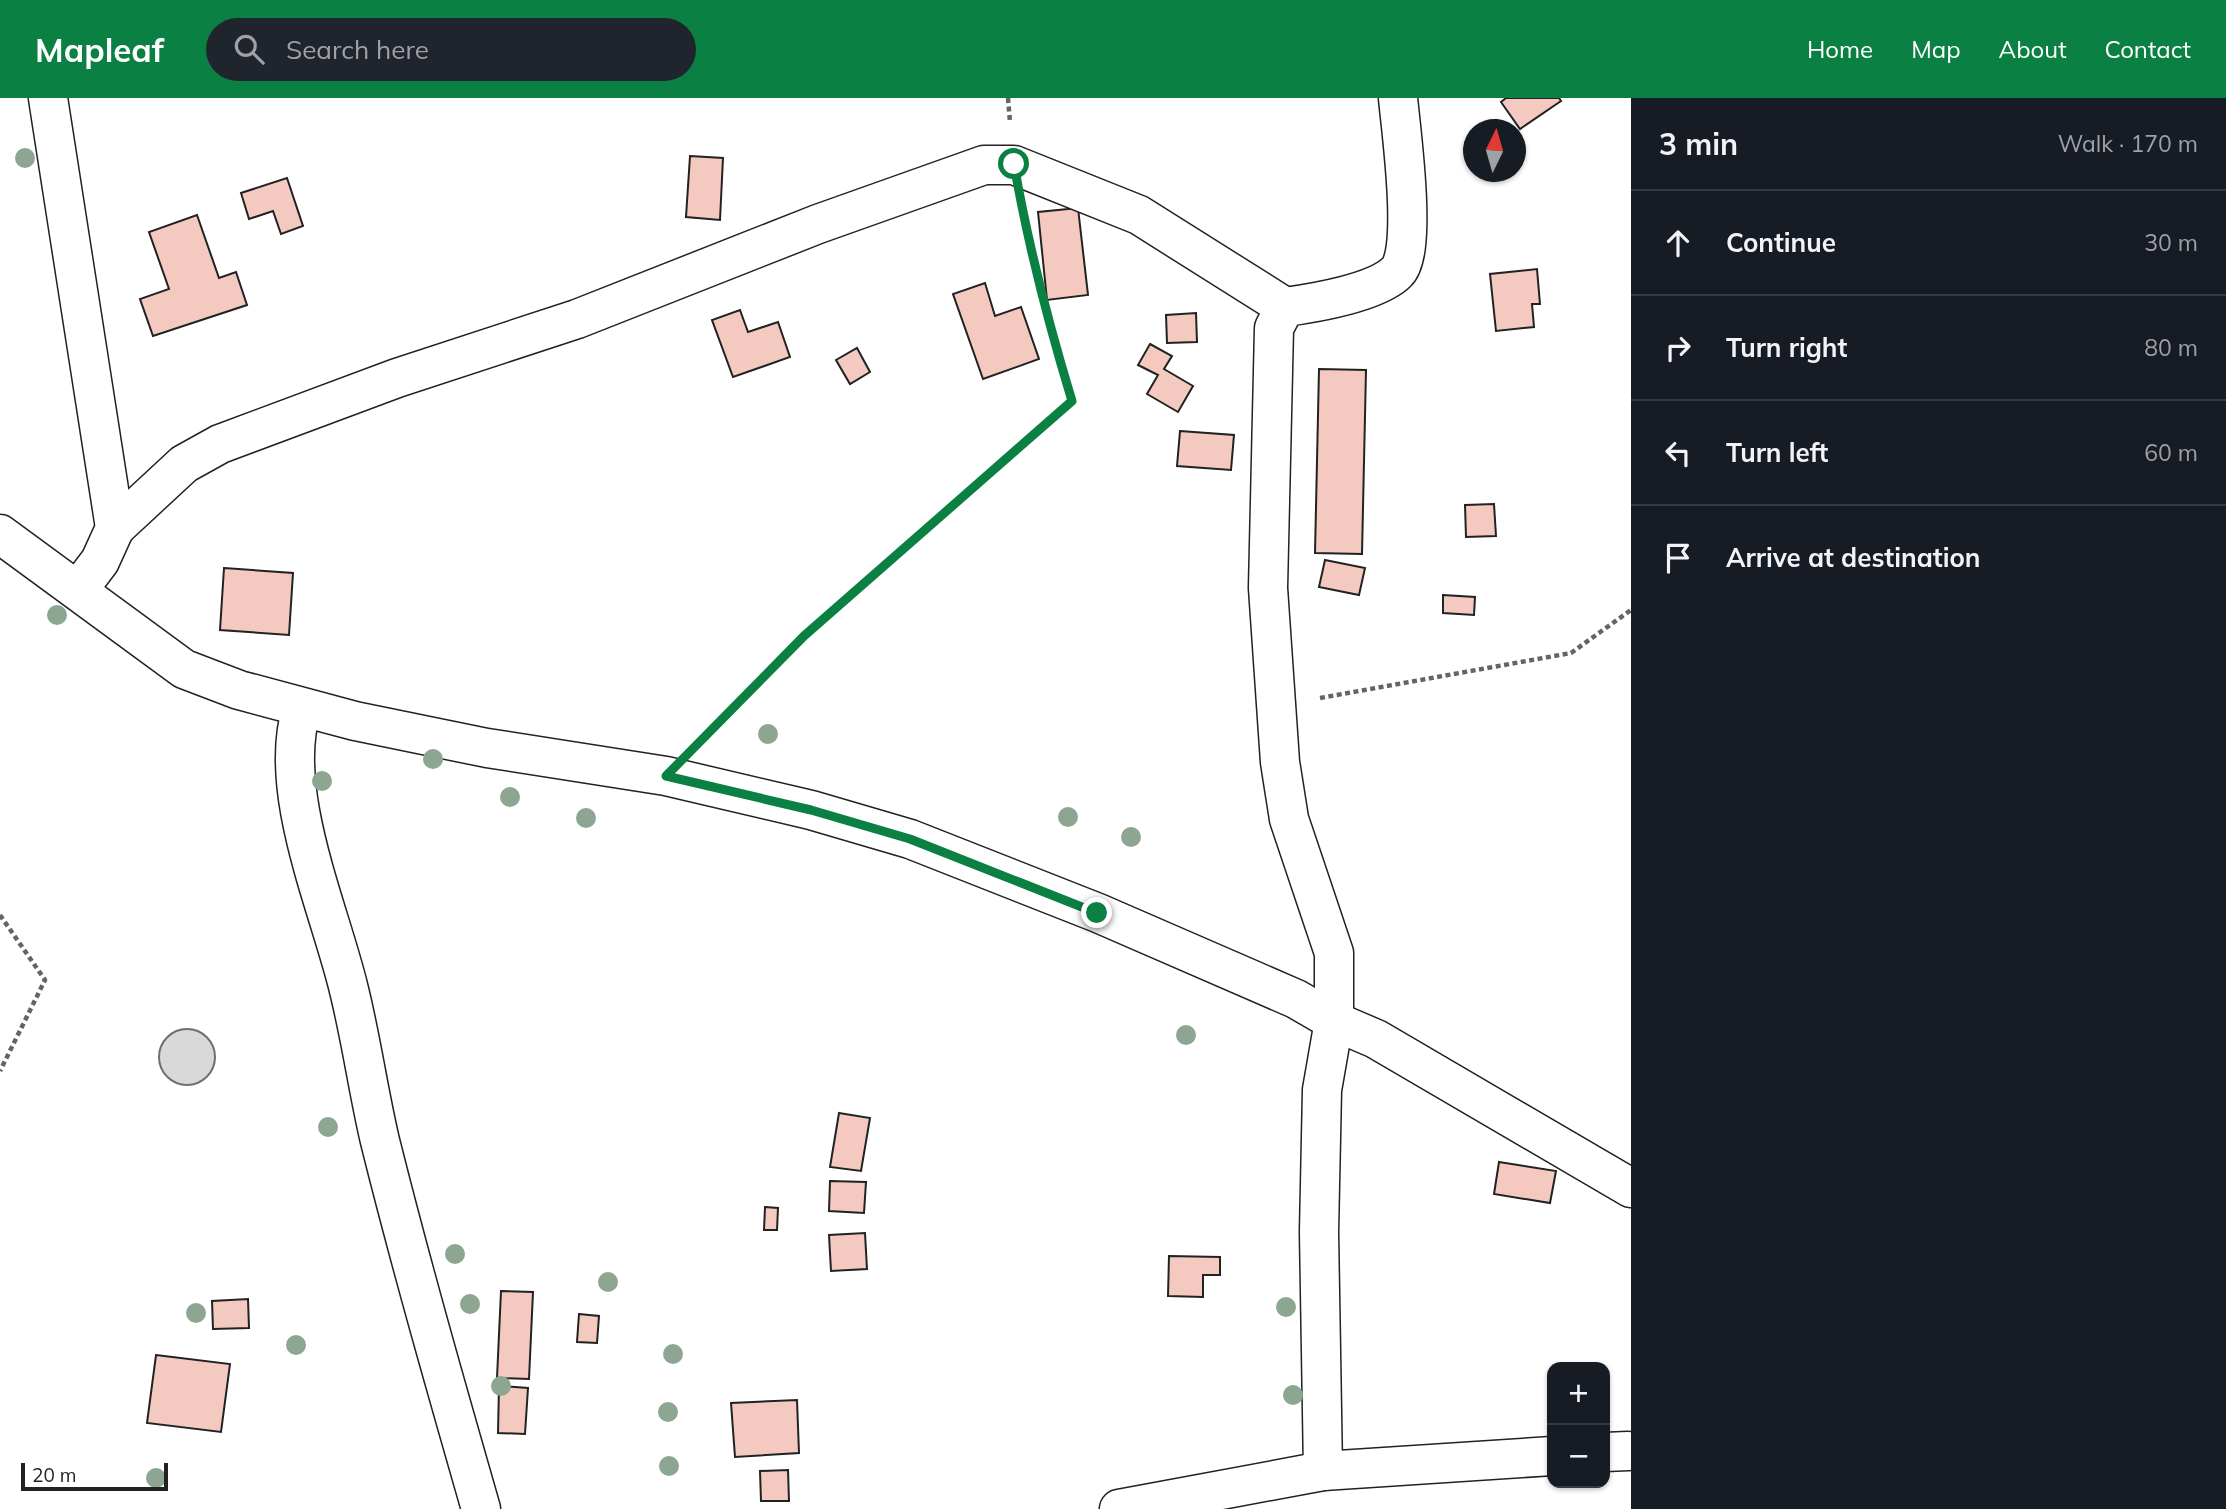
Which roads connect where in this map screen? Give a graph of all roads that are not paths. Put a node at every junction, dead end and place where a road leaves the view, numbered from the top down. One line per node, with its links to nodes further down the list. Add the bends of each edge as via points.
1 (48, 98): 4 (street)
2 (1398, 98): 3 (street, via 1407,251 1398,272 1380,283)
3 (1285, 307): 4 (street, via 1139,215 1014,164 984,165 577,319 397,378 220,444 184,464); 8 (street, via 1274,328 1268,588 1280,762 1289,819 1334,953)
4 (116, 528): 6 (street, via 100,561)
5 (0, 534): 6 (street)
6 (78, 590): 7 (street, via 184,669)
7 (302, 708): 8 (street, via 487,748 666,776 910,839 1097,913 1296,999); 12 (street, via 295,729 296,787 348,985 386,1164)
8 (1334, 1021): 9 (street, via 1376,1039); 11 (street, via 1321,1116)
9 (1631, 1188)
10 (1547, 1456): 11 (street)
11 (1323, 1471): 13 (street)
12 (481, 1509)
13 (1119, 1509)

